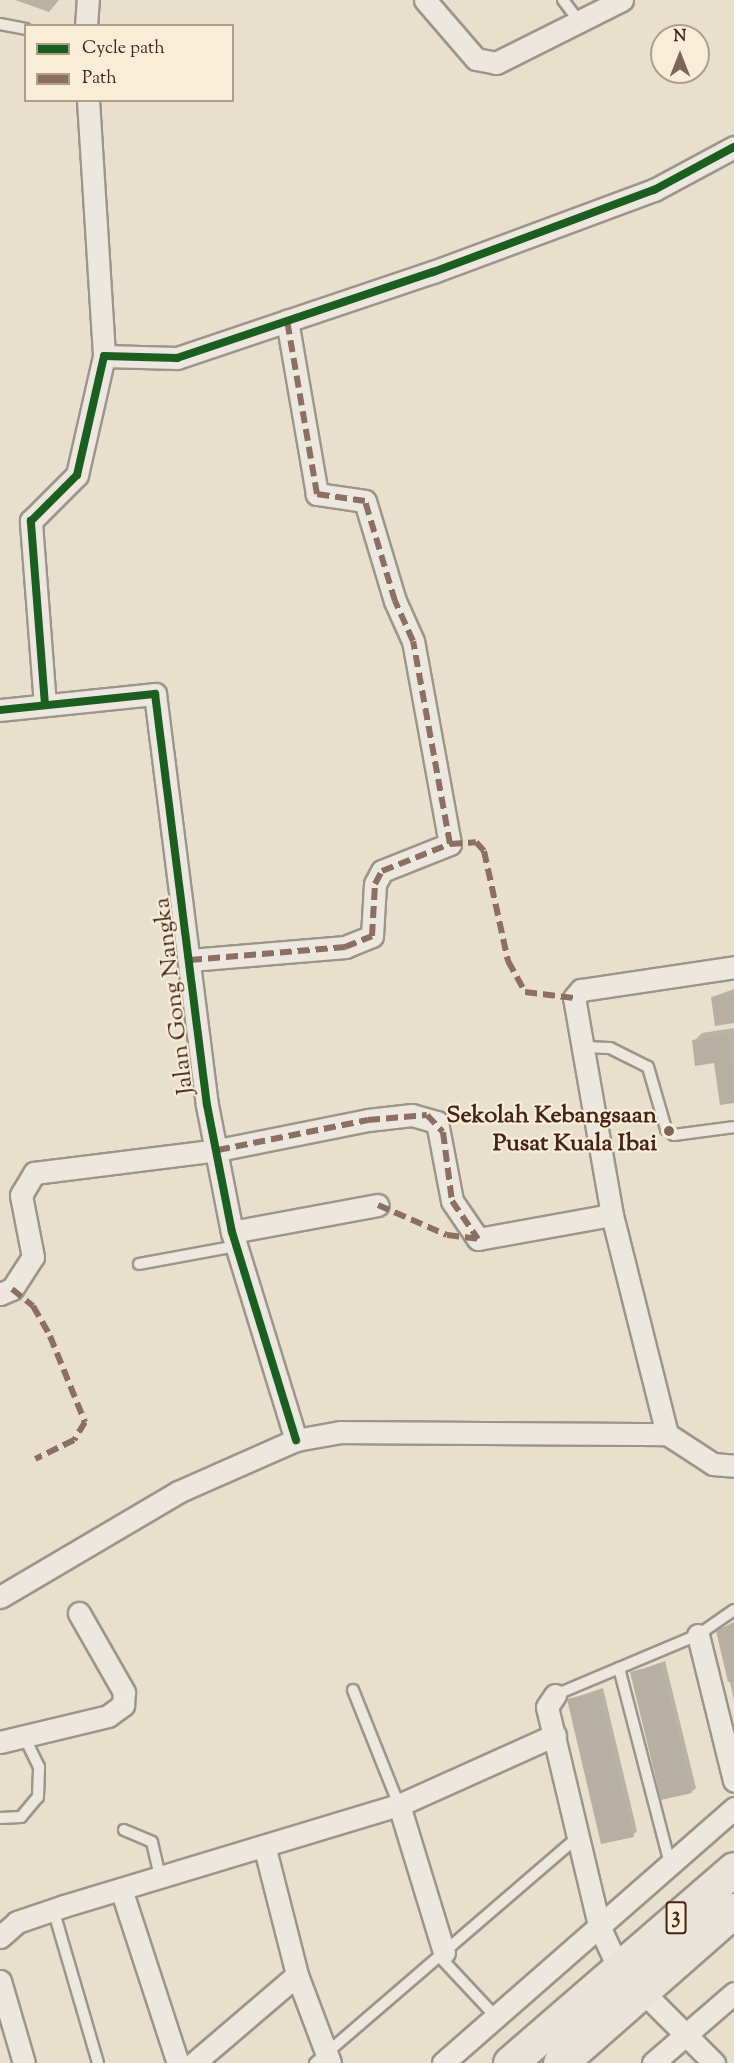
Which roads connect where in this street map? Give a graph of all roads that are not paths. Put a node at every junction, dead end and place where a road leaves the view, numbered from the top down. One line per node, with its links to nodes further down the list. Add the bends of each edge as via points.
1 (88, 0): 7 (street)
2 (425, 0): 5 (street, via 485,63 496,63)
3 (563, 0): 5 (lane)
4 (622, 0): 5 (street)
5 (579, 21)
6 (0, 24): 8 (lane)
7 (86, 24)
8 (24, 29)
9 (88, 102): 12 (street)
10 (734, 147): 11 (street, via 654,190)
11 (287, 321): 12 (street, via 177,358); 15 (street, via 317,494 365,501 395,601 413,641 450,844 382,871 375,884 372,936 345,947)
12 (104, 356): 13 (street, via 77,475 31,521)
13 (45, 705): 14 (street, Jalan Gong Nangka); 15 (street, Jalan Gong Nangka, via 155,694)
14 (0, 710)
15 (190, 960): 19 (street, Jalan Gong Nangka)
16 (734, 967): 17 (street, via 580,990 574,998)
17 (581, 1047): 18 (lane, via 610,1048 648,1067 666,1129 674,1135); 21 (street)
18 (734, 1127)
19 (218, 1150): 21 (street, via 368,1120 428,1115 443,1132 452,1202 478,1239); 22 (street, Jalan Gong Nangka); 24 (street, via 34,1173 21,1195 33,1257 12,1289)
20 (378, 1205): 22 (street)
21 (612, 1215): 25 (street)
22 (234, 1239): 23 (lane); 26 (street, Jalan Gong Nangka)
23 (139, 1264)
24 (0, 1294)
25 (668, 1434): 26 (street, via 410,1428); 27 (street, via 713,1464)
26 (296, 1440): 28 (street, via 178,1492)
27 (734, 1466)
28 (0, 1597)
29 (734, 1610): 31 (lane)
30 (79, 1613): 36 (street, via 124,1692 123,1705 108,1716)
31 (698, 1635): 32 (lane); 38 (street)
32 (619, 1668): 34 (lane); 45 (lane)
33 (353, 1690): 39 (lane)
34 (555, 1695): 35 (street, via 548,1707)
35 (555, 1735): 39 (street); 43 (street)
36 (24, 1736): 37 (street); 41 (lane, via 39,1767 38,1797 21,1817)
37 (0, 1742)
38 (734, 1781)
39 (399, 1805): 44 (street); 53 (street)
40 (734, 1809): 45 (street)
41 (0, 1818)
42 (124, 1830): 47 (lane, via 152,1842)
43 (578, 1837): 51 (street); 53 (lane)
44 (265, 1849): 47 (street); 55 (street)
45 (670, 1864): 51 (street)
46 (734, 1869): 54 (main road, 3)
47 (160, 1876): 48 (street)
48 (121, 1889): 49 (street); 64 (street)
49 (53, 1909): 52 (street, via 17,1922); 63 (lane)
50 (734, 1910): 57 (main road, 3)
51 (599, 1926): 54 (street); 59 (street)
52 (0, 1937)
53 (442, 1954): 59 (lane); 61 (lane)
54 (618, 1967): 57 (street); 67 (main road, 3)
55 (297, 1976): 61 (street); 65 (street)
56 (0, 1981): 62 (street)
57 (641, 1992): 60 (street); 68 (main road, 3)
58 (734, 1993): 60 (street)
59 (496, 2017): 66 (street)
60 (685, 2035): 69 (street); 70 (street)
61 (324, 2060)
62 (24, 2063)
63 (98, 2063)
64 (178, 2063)
65 (194, 2063)
66 (443, 2063)
67 (510, 2063)
68 (560, 2063)
69 (653, 2063)
70 (714, 2063)

